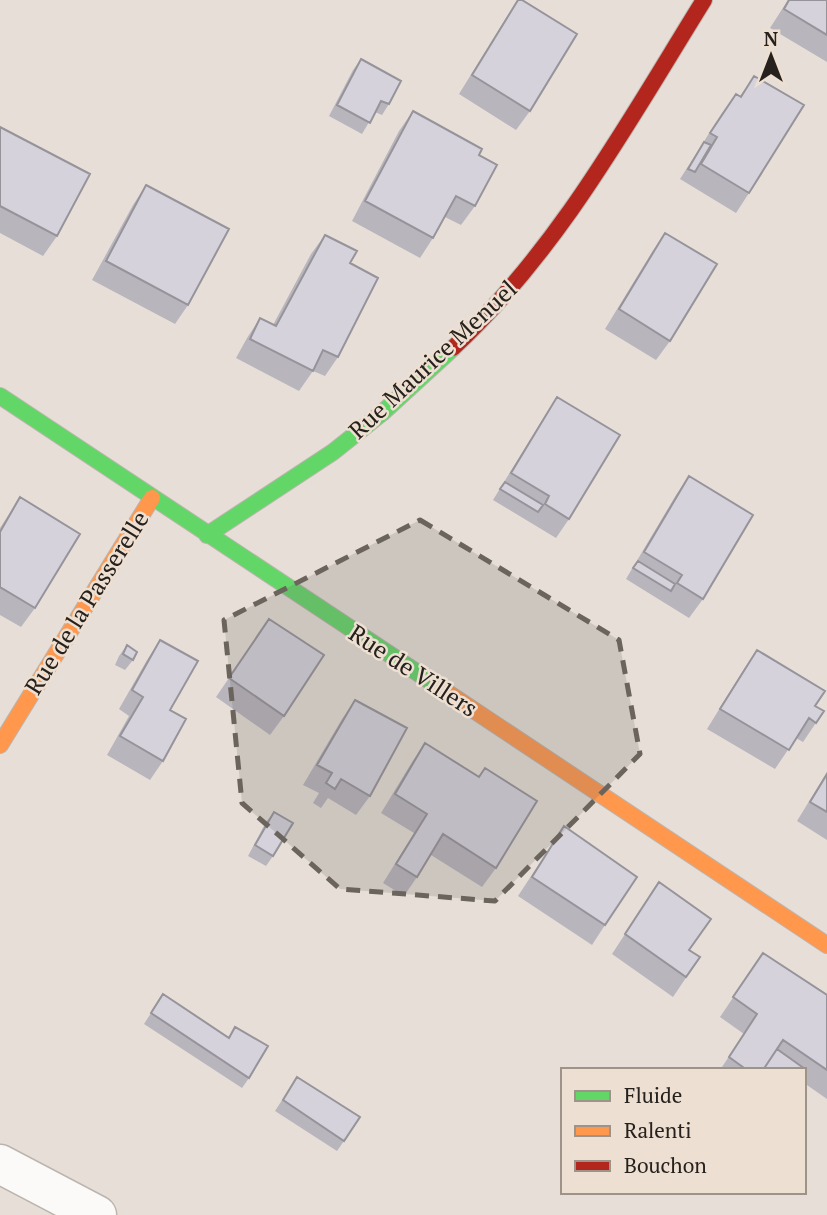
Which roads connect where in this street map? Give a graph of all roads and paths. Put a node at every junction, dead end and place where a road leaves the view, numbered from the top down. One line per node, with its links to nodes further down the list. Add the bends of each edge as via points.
1 (704, 0): 4 (street, Rue Maurice Menuel, via 583,195 520,279 382,413 333,452)
2 (0, 396): 3 (street, Rue de Villers)
3 (152, 498): 4 (street, Rue de Villers); 5 (street, Rue de la Passerelle)
4 (207, 535): 6 (street, Rue de Villers)
5 (0, 745)
6 (827, 945)
7 (0, 1164): 8 (street)
8 (97, 1215)

